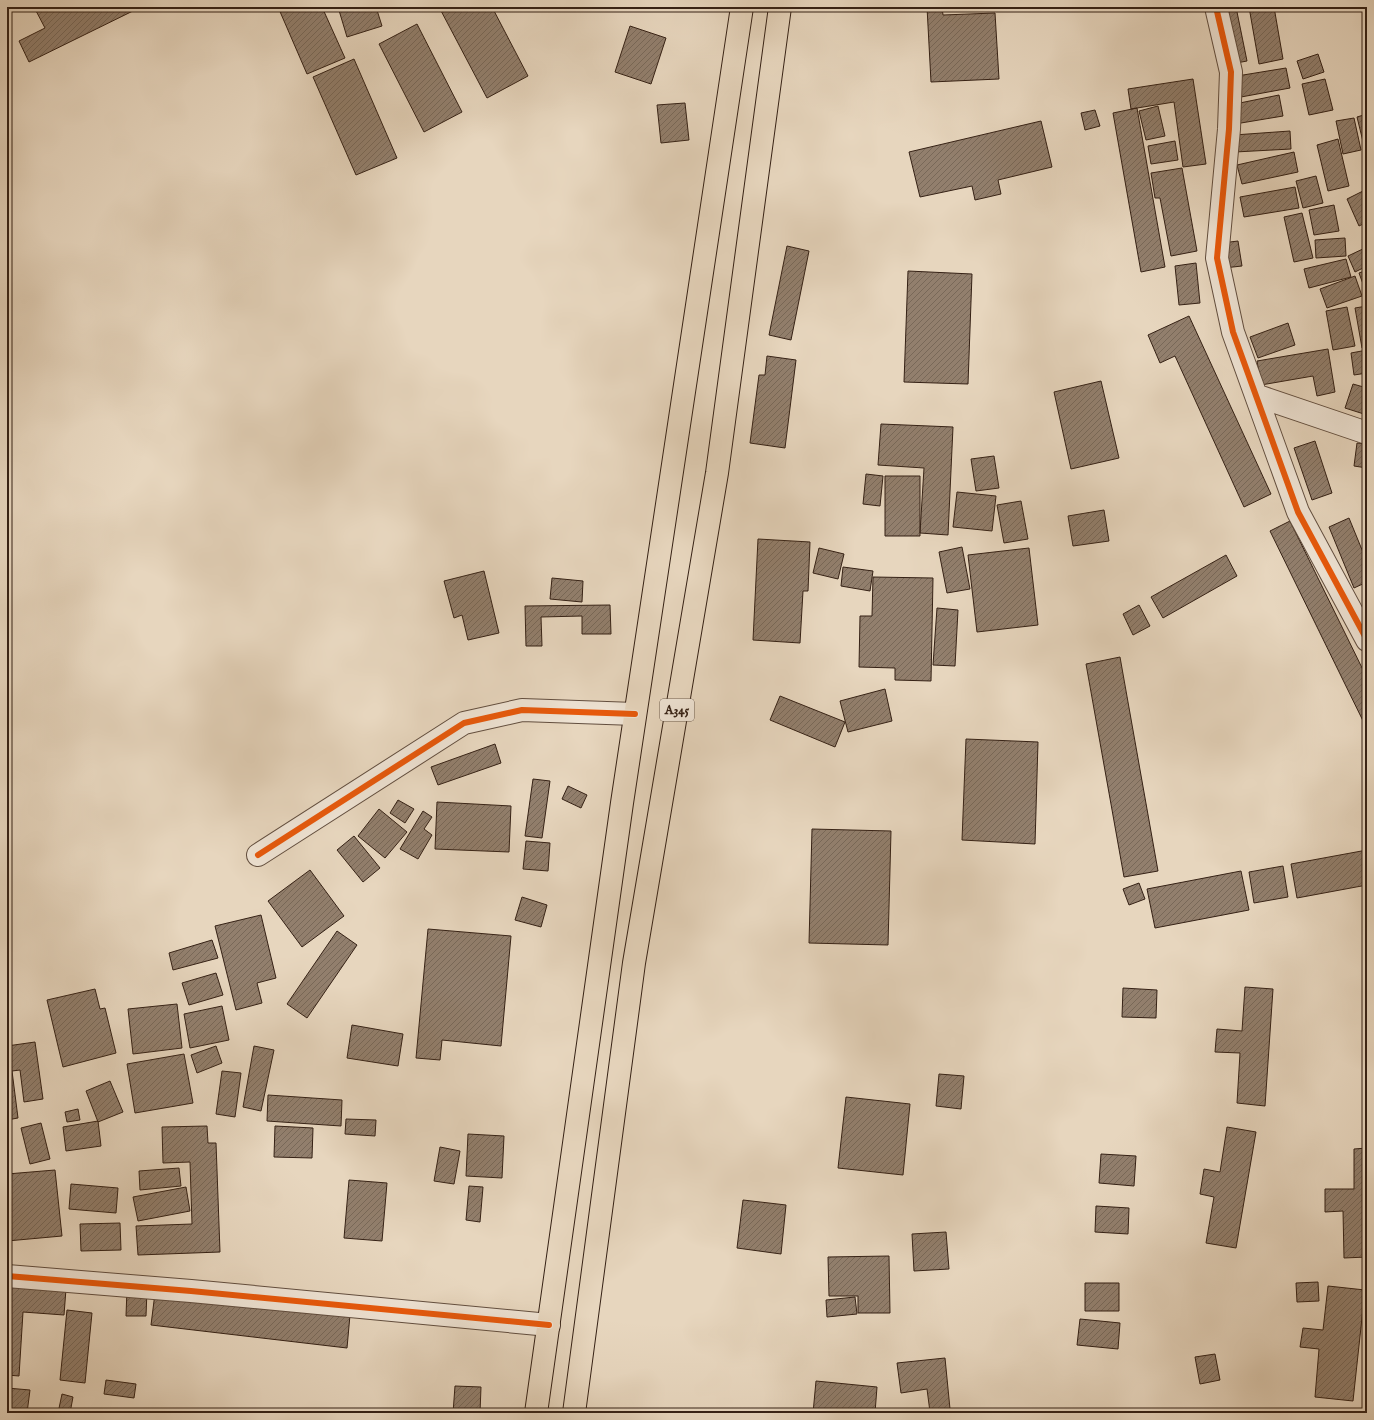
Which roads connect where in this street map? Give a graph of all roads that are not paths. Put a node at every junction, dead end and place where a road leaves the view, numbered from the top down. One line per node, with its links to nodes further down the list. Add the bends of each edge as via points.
1 (742, 7): 7 (highway)
2 (780, 7): 12 (highway, A345, via 717,473 634,963)
3 (1216, 7): 4 (street, via 1231,72 1229,129 1217,258 1233,332)
4 (1258, 396): 5 (street); 6 (street, via 1298,512)
5 (1367, 433)
6 (1367, 640)
7 (635, 714): 8 (street, via 522,710 464,723); 10 (highway)
8 (258, 855)
9 (7, 1276): 10 (street, via 191,1290)
10 (549, 1325): 11 (highway)
11 (536, 1413)
12 (574, 1413)

